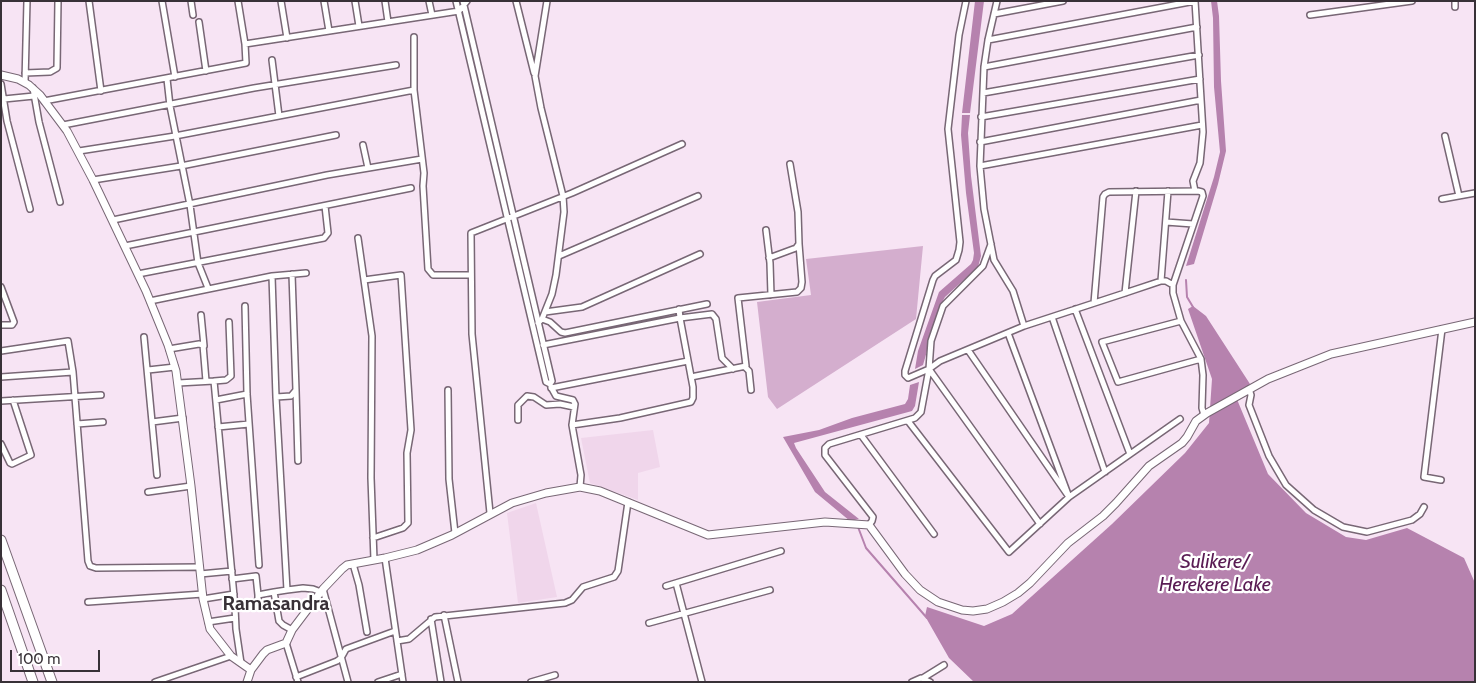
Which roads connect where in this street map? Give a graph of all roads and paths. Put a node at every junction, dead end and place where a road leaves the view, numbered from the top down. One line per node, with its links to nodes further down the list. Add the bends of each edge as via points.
1 (27, 1): 39 (street)
2 (58, 1): 39 (street, via 57,68 50,72)
3 (89, 1): 48 (street)
4 (162, 1): 42 (street)
5 (191, 1): 22 (street)
6 (238, 1): 33 (street)
7 (281, 1): 31 (street)
8 (324, 1): 29 (street)
9 (355, 1): 27 (street)
10 (385, 1): 26 (street)
11 (429, 1): 23 (street)
12 (456, 1): 20 (street)
13 (516, 1): 41 (street)
14 (547, 1): 41 (street)
15 (966, 1): 141 (street, via 948,129 959,250 956,260 933,280 905,375 908,378)
16 (997, 1): 21 (street)
17 (1063, 1): 21 (street)
18 (1412, 1): 24 (street)
19 (465, 2): 20 (street); 86 (street)
20 (458, 11): 23 (street); 86 (street)
21 (994, 14): 32 (street)
22 (193, 15)
23 (432, 15): 26 (street)
24 (1310, 15)
25 (199, 22): 38 (street)
26 (388, 22): 27 (street)
27 (359, 26): 29 (street)
28 (1197, 27): 32 (street, via 1195,1); 34 (street); 37 (street)
29 (328, 31): 31 (street)
30 (414, 37): 49 (street)
31 (287, 38): 33 (street)
32 (988, 40): 37 (street)
33 (245, 44): 38 (street, via 246,63)
34 (1199, 55): 44 (street); 51 (street)
35 (272, 60): 47 (street)
36 (396, 65): 47 (street)
37 (984, 67): 51 (street)
38 (206, 71): 42 (street)
39 (25, 73): 45 (street)
40 (1, 75): 45 (street)
41 (535, 76): 78 (street)
42 (175, 77): 43 (street)
43 (167, 79): 48 (street); 55 (street)
44 (1200, 79): 53 (street); 57 (street)
45 (25, 82): 50 (street)
46 (1, 84): 52 (street)
47 (276, 85): 55 (street); 56 (street)
48 (101, 90): 54 (street)
49 (414, 90): 56 (street); 67 (street)
50 (34, 92): 52 (street); 54 (street); 82 (street)
51 (983, 93): 57 (street)
52 (4, 99): 85 (street)
53 (1201, 100): 59 (street); 63 (street)
54 (44, 101): 58 (street)
55 (170, 106): 58 (street); 61 (street)
56 (279, 116): 61 (street)
57 (981, 117): 63 (street)
58 (63, 125): 66 (street)
59 (1202, 125): 70 (street); 74 (street, via 1200,163 1193,181)
60 (336, 135): 69 (street)
61 (175, 136): 66 (street); 69 (street)
62 (1445, 136): 80 (street)
63 (980, 142): 70 (street)
64 (363, 144): 71 (street)
65 (682, 144): 78 (street)
66 (78, 151): 72 (street)
67 (422, 159): 71 (street); 103 (street, via 428,271 433,275)
68 (790, 164): 93 (street, via 798,212)
69 (181, 166): 72 (street); 83 (street)
70 (980, 166): 94 (street)
71 (368, 168): 83 (street)
72 (93, 180): 87 (street)
73 (411, 188): 84 (street)
74 (1195, 190): 76 (street); 89 (street, via 1202,192 1203,196)
75 (1136, 191): 76 (street); 110 (street); 113 (street, via 1109,192 1104,196)
76 (1168, 191): 88 (street)
77 (1475, 193): 80 (street)
78 (563, 196): 86 (street); 97 (street)
79 (698, 196): 97 (street)
80 (1459, 196): 81 (street)
81 (1442, 199)
82 (60, 202)
83 (190, 205): 87 (street); 91 (street)
84 (325, 206): 91 (street); 99 (street, via 328,233 324,238)
85 (30, 209)
86 (510, 217): 103 (street, via 471,233); 122 (street); 149 (street, via 546,382)
87 (113, 220): 95 (street)
88 (1166, 222): 89 (street); 106 (street)
89 (1193, 224): 107 (street)
90 (766, 230): 98 (street)
91 (194, 233): 95 (street); 99 (street)
92 (358, 238): 105 (street)
93 (799, 244): 98 (street); 111 (street, via 801,288 797,292)
94 (991, 244): 127 (street, via 994,260 1013,290); 141 (street, via 983,266 943,306 931,341)
95 (125, 246): 101 (street)
96 (700, 254): 118 (street, via 582,307)
97 (559, 256): 118 (street)
98 (769, 258): 111 (street)
99 (198, 263): 101 (street); 109 (street)
100 (306, 273): 102 (street)
101 (138, 274): 112 (street)
102 (292, 274): 104 (street); 150 (street)
103 (471, 275): 186 (street, via 472,334)
104 (272, 276): 109 (street); 157 (street)
105 (364, 280): 191 (street, via 373,359); 191 (street, via 401,275 411,430 407,453 408,523 403,528)
106 (1161, 281): 107 (street); 110 (street)
107 (1173, 285): 123 (street)
108 (1, 286): 126 (street, via 14,323)
109 (208, 288): 112 (street)
110 (1125, 293): 113 (street)
111 (771, 295): 139 (street, via 738,298)
112 (150, 301): 133 (street)
113 (1094, 303): 117 (street)
114 (707, 304): 116 (street)
115 (245, 306): 154 (street)
116 (679, 309): 121 (street); 122 (street, via 565,333 550,322)
117 (1075, 309): 120 (street); 175 (street)
118 (545, 312): 122 (street)
119 (201, 315): 132 (street)
120 (1052, 317): 127 (street); 177 (street)
121 (680, 318): 131 (street); 137 (street); 140 (street, via 712,314 716,320 722,358)
122 (540, 321): 131 (street)
123 (1182, 321): 136 (street); 136 (street, via 1102,342 1118,382)
124 (229, 322): 147 (street, via 231,376)
125 (1475, 322): 128 (street)
126 (1, 325)
127 (1024, 326): 129 (street)
128 (1442, 330): 153 (street, via 1330,354); 179 (street, via 1424,477)
129 (1008, 333): 134 (street); 183 (street)
130 (144, 337): 142 (street)
131 (543, 345): 149 (street)
132 (204, 347): 133 (street, via 200,344); 146 (street)
133 (169, 348): 138 (street)
134 (968, 350): 141 (street); 183 (street)
135 (1, 351): 143 (street, via 68,341)
136 (1201, 359): 162 (street, via 1202,408)
137 (688, 361): 145 (street); 149 (street)
138 (175, 367): 142 (street); 148 (street)
139 (745, 367): 140 (street); 152 (street, via 749,371)
140 (733, 369): 145 (street)
141 (929, 369): 166 (street, via 921,412); 188 (street)
142 (148, 370): 168 (street)
143 (73, 372): 144 (street); 156 (street)
144 (1, 377)
145 (691, 377): 171 (street, via 693,398 689,403)
146 (206, 381): 147 (street); 148 (street)
147 (214, 381): 159 (street)
148 (178, 383): 163 (street)
149 (551, 386): 161 (street, via 556,396 573,400)
150 (296, 390): 157 (street, via 291,396); 176 (street)
151 (448, 390): 189 (street, via 449,479)
152 (752, 390)
153 (1247, 390): 162 (street); 185 (street, via 1251,395 1249,405 1269,456 1286,484 1314,510 1343,527 1367,532 1412,520)
154 (247, 394): 159 (street); 170 (street)
155 (101, 395): 156 (street)
156 (75, 396): 158 (street); 169 (street)
157 (276, 397): 204 (street)
158 (13, 400): 160 (street); 174 (street, via 30,455 12,464)
159 (216, 400): 172 (street)
160 (1, 401)
161 (574, 408): 165 (street, via 560,404 546,406 527,396 518,405); 171 (street)
162 (1205, 414): 187 (street, via 1196,421 1182,443 1149,466 1116,503 1068,542 1030,583 987,609 956,609 920,590)
163 (183, 418): 168 (street); 180 (street)
164 (1180, 419): 175 (street)
165 (518, 420)
166 (908, 421): 173 (street); 188 (street, via 1009,552)
167 (103, 422): 169 (street)
168 (152, 422): 178 (street)
169 (77, 424): 198 (street, via 90,566)
170 (249, 424): 172 (street); 197 (street)
171 (572, 425): 181 (street, via 581,475)
172 (218, 427): 199 (street)
173 (861, 436): 187 (street, via 829,444 824,452 872,517 872,521); 190 (street)
174 (1, 444)
175 (1130, 454): 177 (street)
176 (298, 461)
177 (1105, 472): 183 (street)
178 (157, 475)
179 (1441, 480)
180 (191, 486): 182 (street); 198 (street)
181 (580, 487): 184 (street); 186 (street, via 520,500)
182 (148, 492)
183 (1069, 497): 188 (street)
184 (628, 502): 187 (street, via 708,534 825,522); 214 (street, via 618,571 614,577 583,588 572,600 565,602)
185 (1424, 507)
186 (490, 513): 189 (street)
187 (865, 524)
188 (1040, 524)
189 (455, 534): 194 (street, via 424,548)
190 (934, 534)
191 (373, 538): 195 (street)
192 (1, 540): 234 (highway)
193 (780, 552): 201 (street)
194 (385, 558): 195 (street); 220 (street)
195 (374, 560): 196 (street)
196 (353, 564): 205 (street, via 342,568); 221 (street)
197 (259, 565)
198 (200, 570): 199 (street); 210 (street)
199 (232, 571): 200 (street)
200 (232, 579): 208 (street); 209 (street, via 256,576)
201 (676, 583): 202 (street); 213 (street)
202 (666, 586)
203 (1, 590): 233 (highway)
204 (287, 590): 205 (street); 207 (street)
205 (322, 590): 219 (street); 225 (street)
206 (770, 590): 213 (street)
207 (274, 592): 209 (street); 219 (street, via 279,621)
208 (234, 594): 210 (street); 212 (street)
209 (258, 595): 212 (street, via 255,602)
210 (203, 597): 211 (street); 217 (street)
211 (88, 602)
212 (235, 607): 215 (street)
213 (684, 614): 218 (street); 243 (street)
214 (444, 615): 216 (street); 241 (street)
215 (236, 618): 217 (street); 226 (street)
216 (430, 619): 222 (street, via 409,639); 240 (street)
217 (208, 622): 224 (street, via 215,638)
218 (649, 623)
219 (292, 630): 223 (street)
220 (395, 631): 222 (street); 225 (street, via 346,648)
221 (367, 632)
222 (397, 641): 229 (street)
223 (286, 643): 228 (street, via 264,652); 232 (street)
224 (231, 656): 226 (street); 235 (street)
225 (341, 658): 232 (street); 237 (street)
226 (241, 663): 228 (street)
227 (944, 665): 231 (street)
228 (250, 670): 236 (street)
229 (402, 674): 238 (street); 239 (street)
230 (555, 676): 242 (street)
231 (923, 678): 244 (street); 245 (street)
232 (297, 679)
233 (33, 682)
234 (52, 682)
235 (155, 682)
236 (247, 682)
237 (348, 682)
238 (378, 682)
239 (403, 682)
240 (441, 682)
241 (458, 682)
242 (531, 682)
243 (702, 682)
244 (912, 682)
245 (930, 682)

